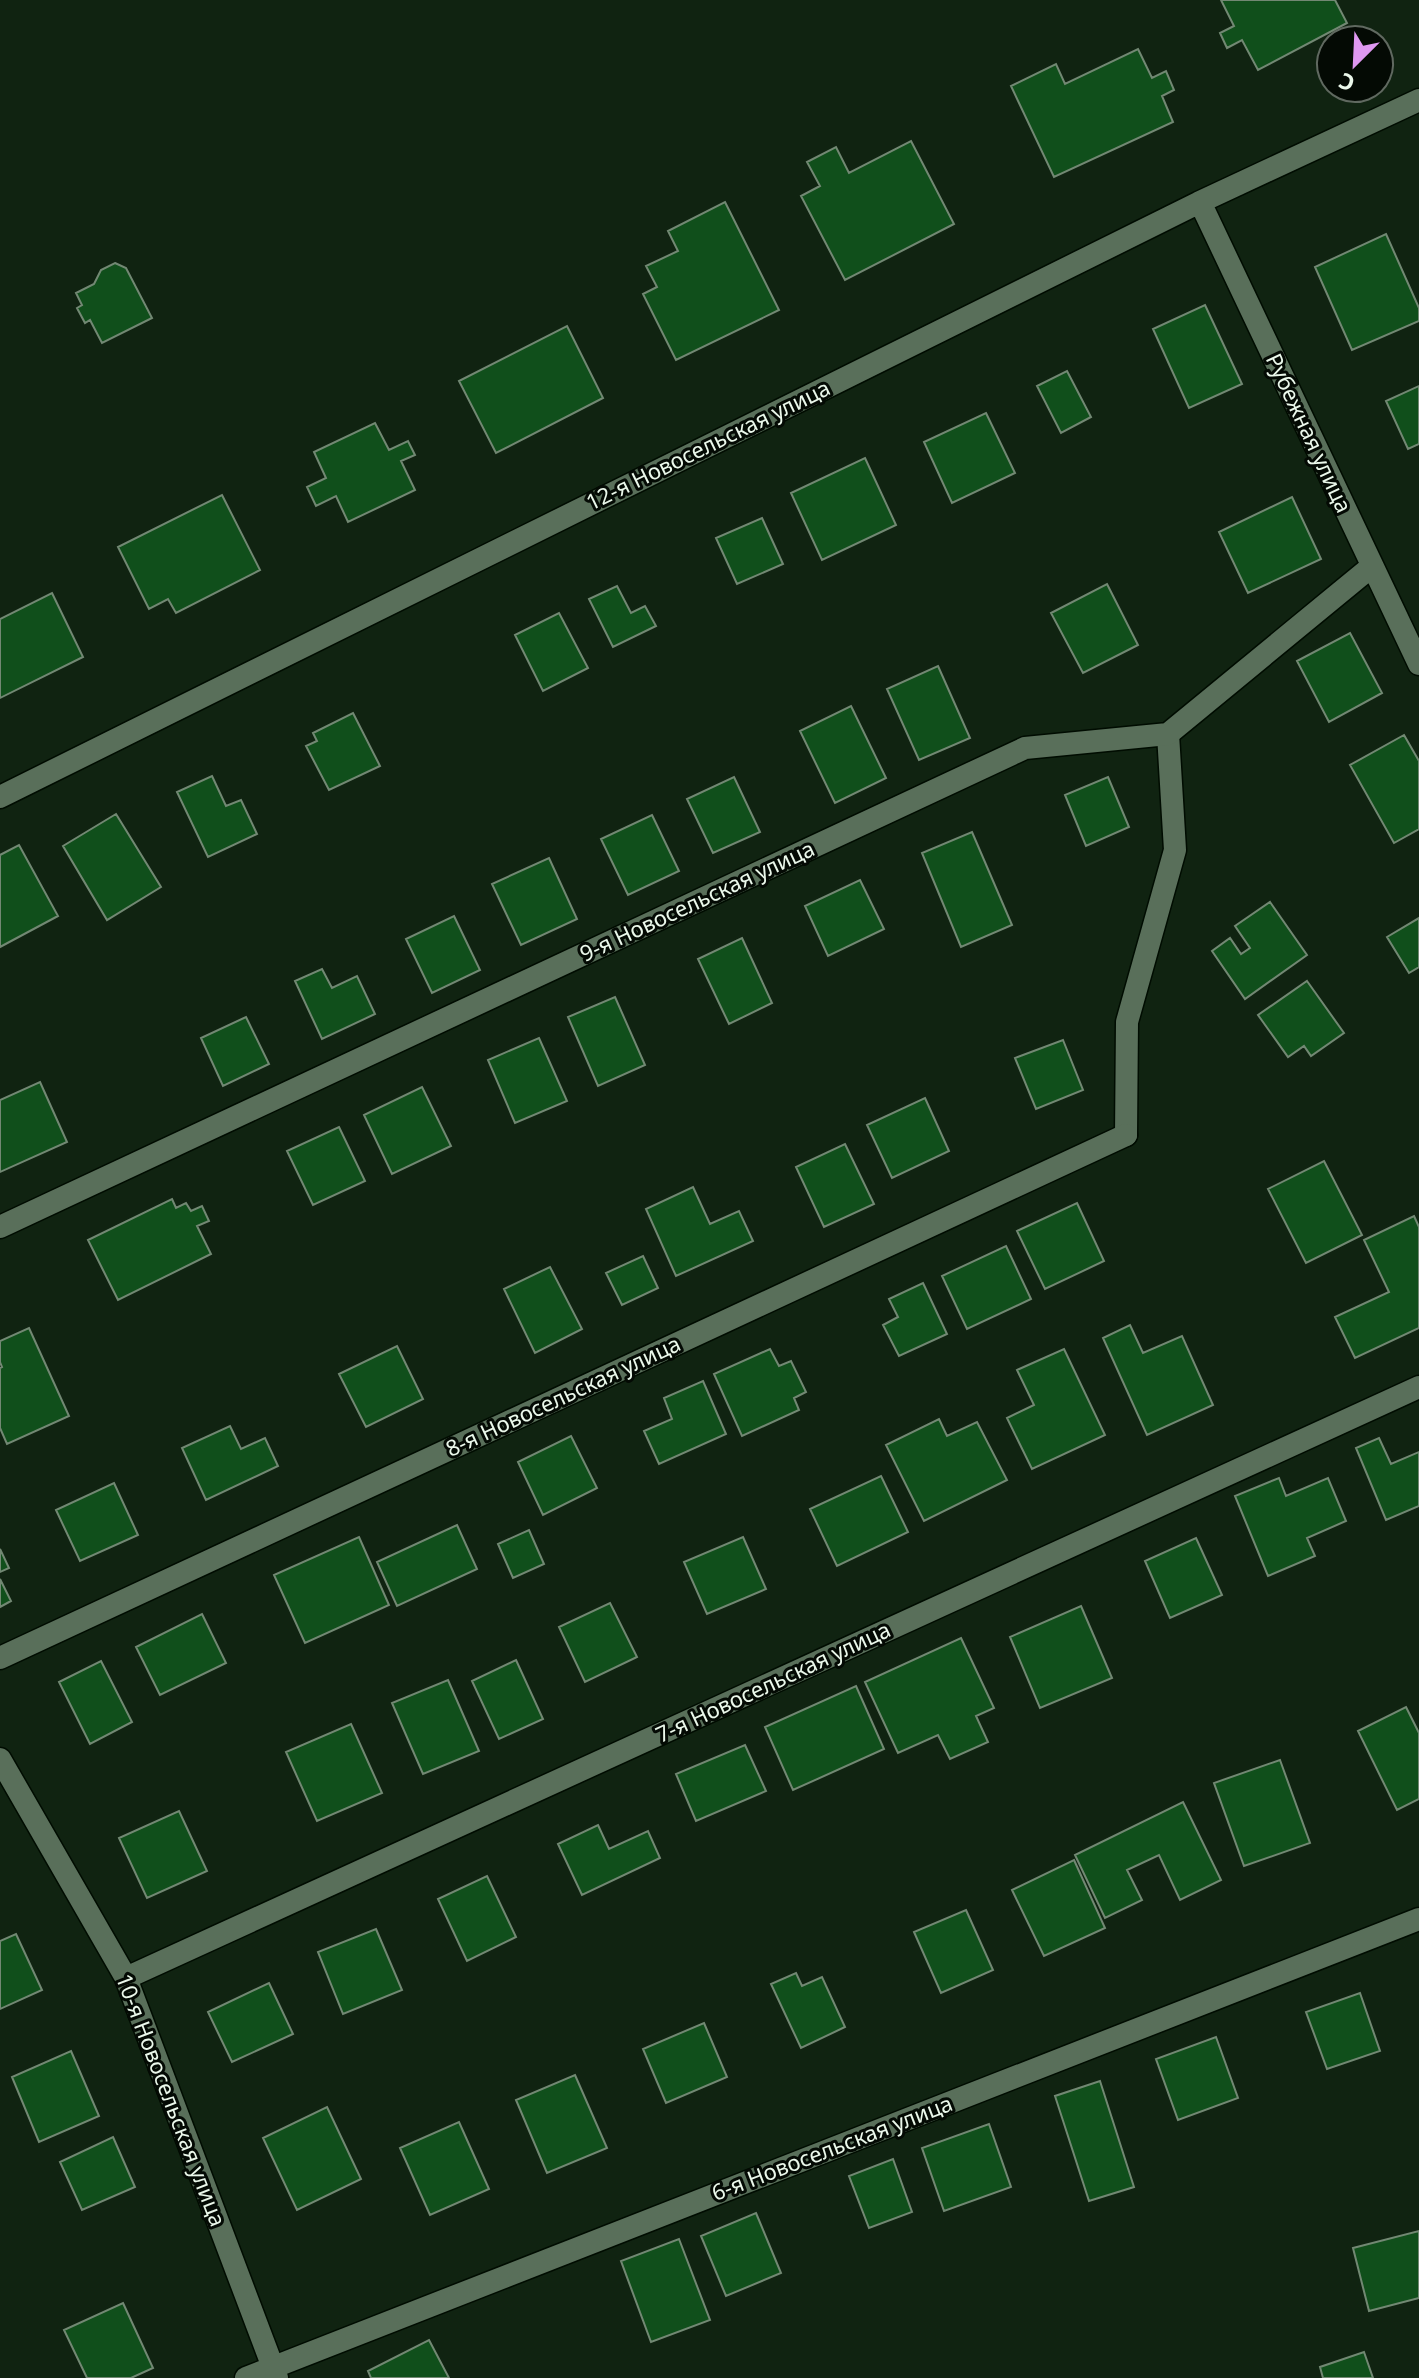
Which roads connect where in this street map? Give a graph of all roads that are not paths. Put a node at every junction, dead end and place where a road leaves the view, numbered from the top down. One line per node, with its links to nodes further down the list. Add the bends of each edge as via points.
1 (1419, 100): 2 (street, 12-я Новосельская улица)
2 (1200, 202): 3 (street, Рубежная улица); 6 (street, 12-я Новосельская улица)
3 (1371, 567): 4 (street, Рубежная улица); 5 (street)
4 (1419, 664)
5 (1168, 734): 7 (street, 9-я Новосельская улица, via 1025,748); 9 (street, 8-я Новосельская улица, via 1175,850 1127,1022 1126,1135)
6 (0, 797)
7 (0, 1227)
8 (1419, 1387): 12 (street, 7-я Новосельская улица)
9 (0, 1658)
10 (0, 1759): 12 (street, 10-я Новосельская улица)
11 (1419, 1919): 13 (street, 6-я Новосельская улица)
12 (126, 1978): 13 (street, 10-я Новосельская улица)
13 (275, 2373): 14 (street, 6-я Новосельская улица)
14 (246, 2378)

